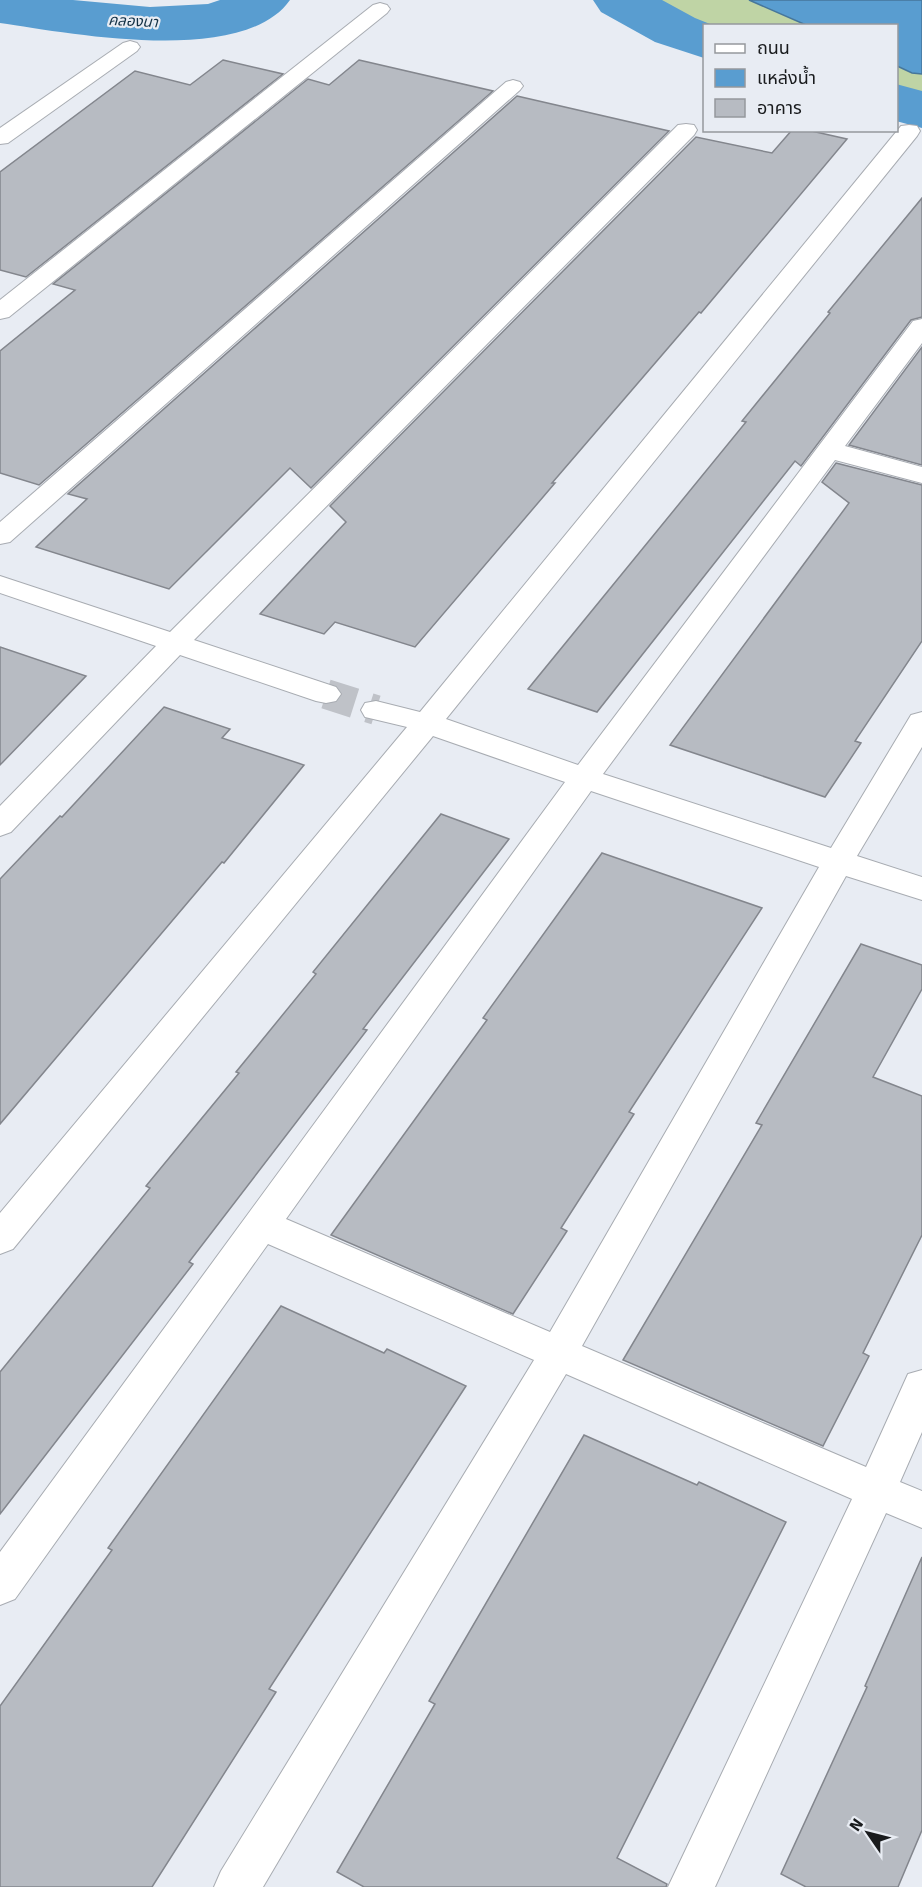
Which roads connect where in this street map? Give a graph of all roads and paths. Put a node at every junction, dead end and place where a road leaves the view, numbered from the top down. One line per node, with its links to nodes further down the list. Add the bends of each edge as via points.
1 (380, 9): 7 (street)
2 (130, 47): 6 (street)
3 (513, 86): 11 (street)
4 (686, 130): 13 (street)
5 (909, 131): 17 (street)
6 (0, 138)
7 (0, 312)
8 (922, 326): 9 (street)
9 (829, 450): 10 (street); 18 (street)
10 (922, 475)
11 (0, 536)
12 (0, 584): 13 (street)
13 (176, 642): 14 (street); 19 (street)
14 (326, 694)
15 (376, 710): 17 (street)
16 (922, 722): 20 (street)
17 (427, 723): 18 (street); 23 (street)
18 (584, 778): 20 (street); 22 (street)
19 (0, 825)
20 (838, 861): 21 (street); 24 (street)
21 (922, 889)
22 (262, 1225): 24 (street); 28 (street)
23 (0, 1239)
24 (559, 1352): 26 (street); 29 (street)
25 (922, 1386): 26 (street)
26 (877, 1489): 27 (street); 30 (street)
27 (922, 1510)
28 (0, 1586)
29 (237, 1887)
30 (691, 1887)

